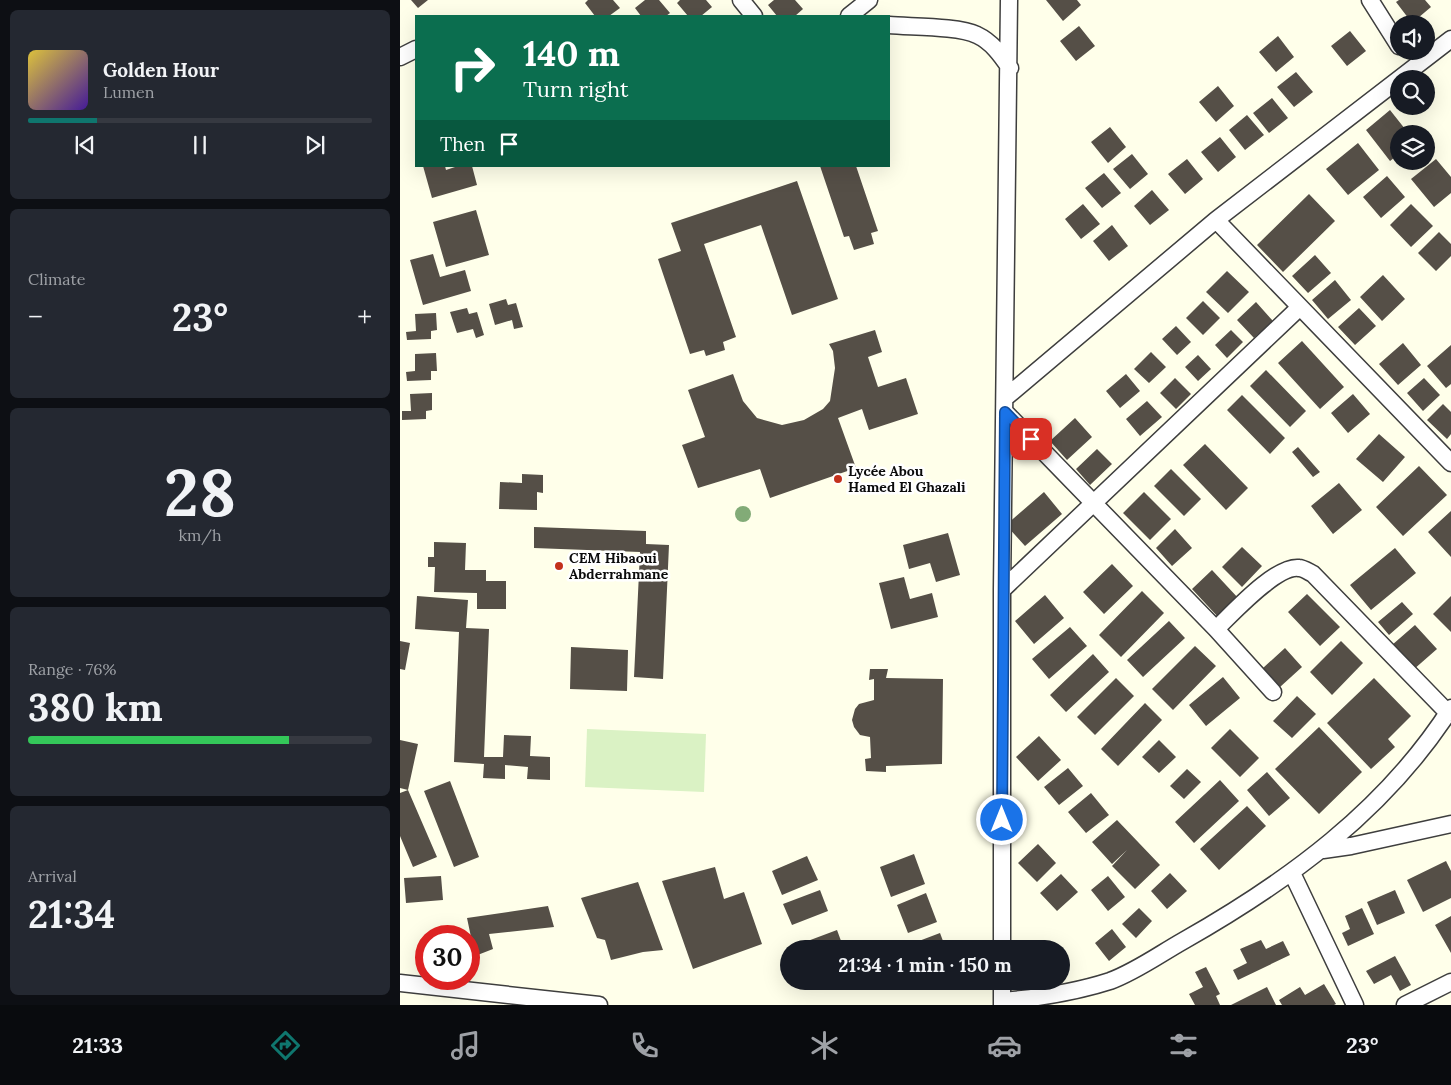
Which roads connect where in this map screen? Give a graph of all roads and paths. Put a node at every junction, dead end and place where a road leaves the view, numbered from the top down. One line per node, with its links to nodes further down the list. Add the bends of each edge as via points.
1 (741, 0): 5 (street)
2 (869, 0): 6 (street)
3 (1009, 0): 13 (street)
4 (1370, 0): 8 (street)
5 (753, 15)
6 (850, 15)
7 (890, 25): 13 (street, via 976,34 995,48)
8 (1390, 32)
9 (1451, 39): 14 (street)
10 (415, 50): 11 (street)
11 (400, 57)
12 (1407, 60): 14 (street)
13 (1010, 68): 17 (street)
14 (1412, 68): 15 (street)
15 (1216, 220): 16 (street); 17 (street)
16 (1300, 307): 18 (street); 19 (street)
17 (1005, 405): 19 (street); 20 (street)
18 (1451, 463)
19 (1094, 504): 20 (street); 21 (street)
20 (1002, 590): 27 (street)
21 (1216, 629): 22 (street); 23 (street, via 1274,576 1299,568 1313,574)
22 (1273, 692)
23 (1449, 711): 25 (street, via 1392,786)
24 (1451, 824): 25 (street)
25 (1323, 850): 26 (street)
26 (1292, 873): 31 (street, via 1232,913 1111,981); 33 (street)
27 (1002, 940)
28 (400, 982): 32 (street)
29 (1451, 982): 34 (street)
30 (1002, 990): 31 (street)
31 (1002, 1003)
32 (600, 1005)
33 (1354, 1005)
34 (1405, 1005)

